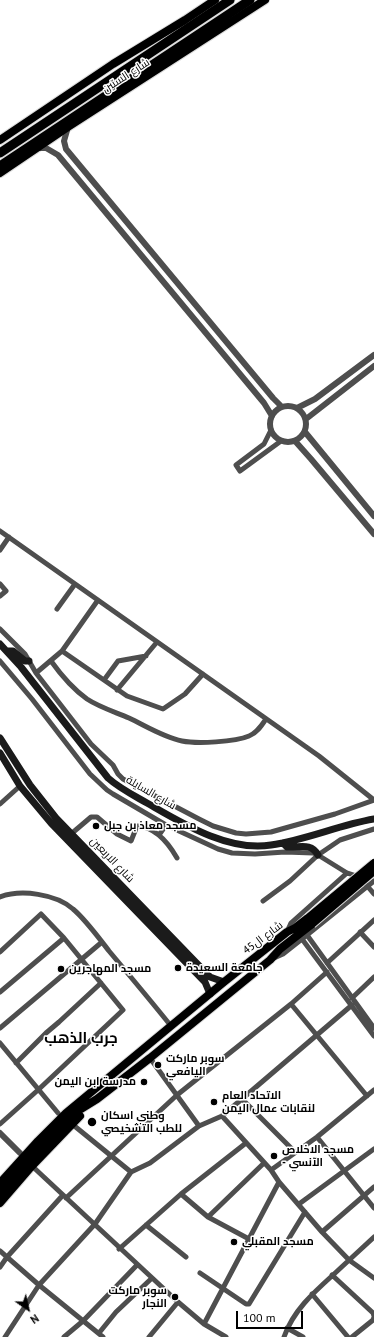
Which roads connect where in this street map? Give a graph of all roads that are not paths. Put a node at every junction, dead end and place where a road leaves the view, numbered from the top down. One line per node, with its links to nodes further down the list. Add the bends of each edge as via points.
1 (230, 0): 8 (highway, شارع الستين)
2 (250, 0): 9 (highway, شارع الستين)
3 (265, 0): 5 (main road, شارع الستين)
4 (213, 1): 6 (main road, شارع الستين)
5 (68, 127): 7 (main road, شارع الستين); 11 (street, via 64,141 66,149)
6 (0, 140)
7 (37, 148): 10 (main road, شارع الستين); 12 (street, via 46,148 58,155)
8 (0, 153)
9 (0, 166)
10 (0, 173)
11 (141, 240): 12 (street); 15 (street)
12 (136, 249): 17 (street, via 264,403)
13 (374, 355): 16 (street, via 315,400)
14 (374, 366): 18 (street)
15 (282, 407): 16 (street); 17 (street)
16 (297, 408): 18 (street)
17 (272, 416): 19 (street)
18 (306, 419): 20 (street)
19 (271, 430): 21 (street); 21 (street, via 264,444 236,466 240,471)
20 (305, 432): 22 (street); 23 (street)
21 (281, 441): 22 (street)
22 (295, 442): 25 (street)
23 (374, 516)
24 (0, 531): 26 (street)
25 (374, 534)
26 (9, 537): 27 (street); 29 (street)
27 (0, 550)
28 (0, 584): 30 (street, via 6,591)
29 (75, 584): 31 (street); 32 (street)
30 (0, 596)
31 (98, 600): 34 (street); 37 (street)
32 (57, 609)
33 (0, 629): 40 (street)
34 (157, 642): 38 (street); 43 (street)
35 (0, 644): 36 (main road, شارع السايلة)
36 (7, 651): 40 (main road, via 13,651); 57 (main road, شارع السايلة, via 114,783 176,820 213,837 249,846)
37 (62, 651): 41 (street); 44 (street)
38 (146, 656): 44 (street, via 118,661); 45 (street)
39 (0, 661): 53 (street, via 90,774 107,790)
40 (29, 661): 42 (street)
41 (51, 661): 42 (street); 46 (street, via 61,675 87,699 163,734 182,740 215,741 250,736 259,730)
42 (36, 673): 50 (street, via 91,744 113,765 123,779 213,826 236,833 271,832)
43 (203, 674): 45 (street, via 184,694 163,710); 46 (street)
44 (104, 680): 45 (street)
45 (118, 690)
46 (266, 719): 50 (street, via 320,756)
47 (0, 738): 55 (main road, شارع الاربعين, via 30,785)
48 (0, 753): 49 (main road, شارع الاربعين)
49 (20, 786): 51 (street); 83 (main road, شارع الاربعين, via 51,823)
50 (374, 800)
51 (0, 804)
52 (374, 819): 57 (main road, شارع السايلة)
53 (166, 825): 56 (street); 58 (street, via 205,844 232,853 285,852)
54 (374, 829): 58 (street, via 340,840)
55 (71, 834): 56 (street, via 91,817 97,817 117,834 131,841 138,826); 83 (main road, شارع الاربعين)
56 (159, 835): 59 (street)
57 (283, 843): 58 (main road, via 287,847 311,847)
58 (318, 855): 62 (street); 67 (street)
59 (177, 858)
60 (374, 863): 69 (main road, شارع ال45, bridge)
61 (374, 871): 69 (main road, شارع ال45, bridge)
62 (347, 873): 64 (street); 70 (street, via 291,923)
63 (374, 880): 64 (street)
64 (367, 886): 65 (street); 72 (street)
65 (374, 894)
66 (0, 897): 75 (street, via 25,893 49,896 73,909)
67 (263, 901)
68 (374, 920): 71 (street)
69 (310, 921): 70 (main road, شارع ال45); 79 (main road, شارع ال45)
70 (287, 932): 84 (main road, شارع ال45)
71 (360, 932): 76 (street); 80 (street)
72 (307, 935): 74 (street); 80 (street)
73 (64, 938): 77 (street, via 41,914); 78 (street); 86 (street)
74 (302, 939): 79 (street, via 283,954); 81 (street)
75 (102, 942): 78 (street); 91 (street)
76 (374, 947)
77 (0, 952)
78 (82, 960): 85 (street); 92 (street)
79 (270, 960): 97 (main road, شارع ال45)
80 (327, 963): 88 (street)
81 (327, 972): 89 (street); 90 (street)
82 (374, 976): 88 (street)
83 (208, 980): 84 (main road, شارع الاربعين); 87 (main road, شارع الاربعين)
84 (224, 982): 87 (main road, شارع ال45)
85 (101, 983): 98 (street); 99 (street, via 122,1010)
86 (0, 992)
87 (210, 994): 91 (main road, شارع ال45)
88 (352, 998): 93 (street)
89 (291, 1004): 94 (street); 102 (street)
90 (352, 1006): 94 (street); 95 (street)
91 (171, 1026): 101 (main road, شارع ال45)
92 (0, 1028)
93 (374, 1028)
94 (317, 1035): 103 (street); 105 (street)
95 (374, 1036)
96 (0, 1044): 98 (street)
97 (150, 1058): 102 (street); 104 (main road, شارع ال45)
98 (16, 1062): 99 (street)
99 (38, 1090): 106 (street); 108 (street)
100 (374, 1090): 103 (street)
101 (91, 1091): 106 (main road, شارع ال45); 125 (main road, شارع ال45, via 43,1135)
102 (177, 1095): 110 (street); 117 (street)
103 (367, 1096): 112 (street)
104 (97, 1099): 109 (main road, شارع ال45); 127 (main road, شارع ال45, via 76,1112)
105 (242, 1099): 107 (street); 115 (street)
106 (58, 1113): 116 (main road, شارع ال45)
107 (222, 1116): 110 (street); 113 (street)
108 (0, 1124)
109 (72, 1124): 117 (street); 119 (main road, شارع ال45)
110 (199, 1126): 121 (street, via 150,1163)
111 (0, 1134): 116 (street)
112 (317, 1137): 115 (street); 122 (street)
113 (246, 1143): 118 (street); 128 (street)
114 (374, 1149): 122 (street)
115 (295, 1152): 120 (street)
116 (20, 1153): 123 (main road, شارع ال45)
117 (110, 1156): 121 (street); 130 (street)
118 (264, 1163): 120 (street); 135 (street)
119 (32, 1166): 130 (street); 131 (main road, شارع ال45)
120 (271, 1170): 124 (street)
121 (131, 1172): 136 (street)
122 (344, 1172): 129 (street); 132 (street)
123 (0, 1176)
124 (279, 1182): 132 (street); 140 (street)
125 (0, 1183)
126 (374, 1187): 129 (street)
127 (0, 1192)
128 (181, 1194): 135 (street); 137 (street)
129 (363, 1196): 133 (street); 138 (street)
130 (65, 1197): 136 (street); 143 (street)
131 (0, 1203)
132 (299, 1204): 134 (street)
133 (374, 1208)
134 (305, 1212): 138 (street); 153 (street, via 249,1304)
135 (208, 1217): 140 (street)
136 (95, 1224): 141 (street); 152 (street)
137 (146, 1225): 141 (street); 144 (street)
138 (322, 1232): 145 (street)
139 (374, 1237): 145 (street)
140 (249, 1239): 153 (street)
141 (119, 1249): 146 (street)
142 (0, 1251): 143 (street)
143 (7, 1257): 147 (street); 152 (street)
144 (186, 1257)
145 (349, 1260): 149 (street); 151 (street)
146 (137, 1265): 150 (street); 157 (street)
147 (0, 1267)
148 (200, 1273): 153 (street)
149 (332, 1275): 154 (street); 156 (street, via 373,1313)
150 (152, 1278): 155 (street); 160 (street, via 116,1312)
151 (374, 1278)
152 (39, 1285): 157 (street); 161 (street)
153 (223, 1289): 158 (street)
154 (312, 1294): 159 (street, via 299,1308); 167 (street)
155 (178, 1302): 158 (street); 163 (street)
156 (374, 1317): 168 (street)
157 (83, 1322): 160 (street); 162 (street)
158 (204, 1324): 164 (street)
159 (287, 1328): 165 (street); 166 (street)
160 (101, 1335)
161 (5, 1337)
162 (64, 1337)
163 (149, 1337)
164 (226, 1337)
165 (284, 1337)
166 (303, 1337)
167 (348, 1337)
168 (352, 1337)

